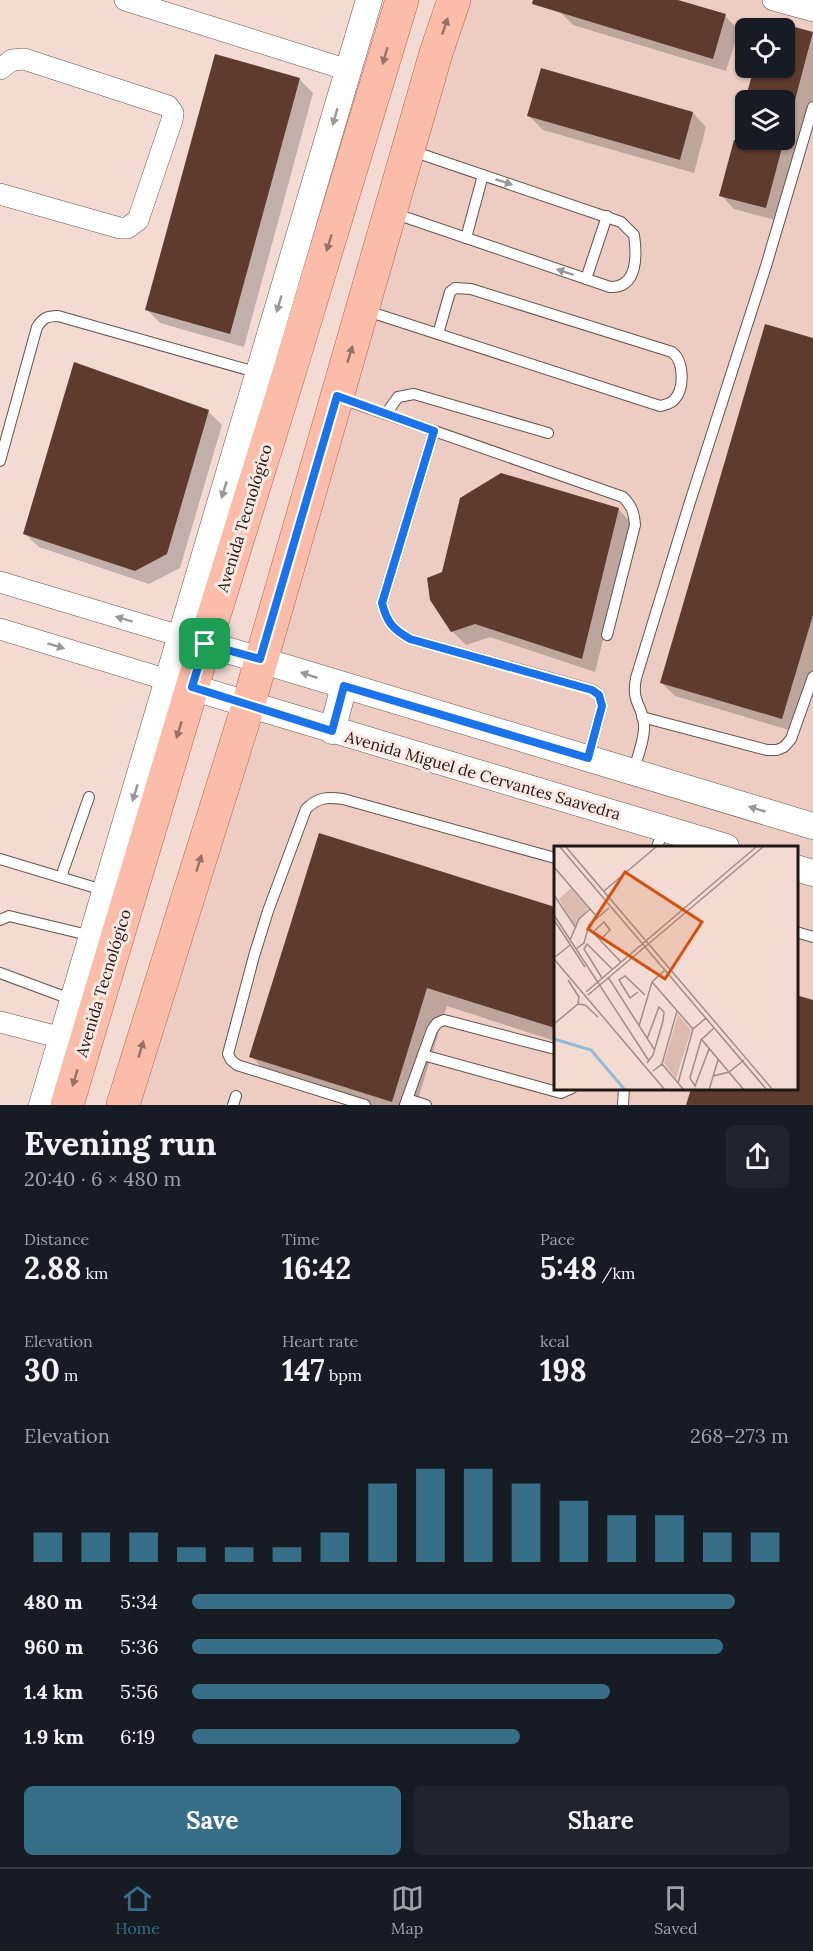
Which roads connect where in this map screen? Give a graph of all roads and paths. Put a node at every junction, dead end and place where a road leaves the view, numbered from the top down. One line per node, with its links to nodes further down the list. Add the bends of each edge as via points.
1 (125, 0): 6 (street)
2 (369, 0): 9 (street)
3 (402, 0): 29 (main road, Avenida Tecnológico, one-way to 29, via 283,395)
4 (454, 0): 11 (main road, one-way to 4)
5 (773, 0): 7 (street)
6 (178, 8): 9 (street)
7 (813, 11)
8 (0, 69): 13 (street, via 12,60 24,60 168,106 173,113 138,220 127,228)
9 (348, 70): 20 (street, one-way to 20)
10 (813, 107): 35 (lane, via 636,678 635,701)
11 (409, 150): 12 (lane); 14 (main road)
12 (483, 174): 15 (lane, one-way to 15); 16 (lane)
13 (0, 195)
14 (391, 212): 16 (lane); 18 (main road)
15 (607, 216): 17 (lane); 17 (lane, via 621,222 634,235 632,275 617,287)
16 (465, 238): 17 (lane, one-way to 16)
17 (586, 279)
18 (363, 309): 19 (lane); 21 (main road, one-way to 18)
19 (438, 334): 19 (lane, via 450,292 455,288 471,289 672,352 682,368 678,393 674,400 660,406)
20 (259, 374): 25 (lane, via 49,316 37,327); 29 (street, one-way to 29)
21 (337, 396): 22 (lane); 30 (main road)
22 (386, 414): 23 (lane); 24 (lane, via 398,396 414,394)
23 (434, 431): 28 (lane, via 612,492 630,504 634,525); 37 (lane, via 382,603 386,617 396,631 410,639 592,690 599,695 602,706)
24 (548, 433)
25 (0, 461)
26 (0, 582): 29 (street, one-way to 26)
27 (0, 629): 32 (street, Avenida Miguel de Cervantes Saavedra, one-way to 32)
28 (607, 636)
29 (192, 640): 30 (street); 32 (main road, Avenida Tecnológico)
30 (260, 659): 33 (street, one-way to 30); 34 (main road)
31 (813, 677): 35 (lane, via 791,739 777,750)
32 (180, 684): 34 (street, Avenida Miguel de Cervantes Saavedra); 49 (street, one-way to 49); 64 (main road, Avenida Tecnológico, one-way to 64)
33 (344, 686): 36 (street); 37 (street)
34 (248, 706): 36 (street, Avenida Miguel de Cervantes Saavedra); 65 (main road, one-way to 34)
35 (642, 717): 38 (lane, via 644,729)
36 (332, 731): 41 (street, Avenida Miguel de Cervantes Saavedra)
37 (588, 758): 38 (street)
38 (633, 772): 40 (street, one-way to 38)
39 (89, 797): 48 (lane)
40 (813, 826)
41 (661, 838): 42 (street, Avenida Miguel de Cervantes Saavedra)
42 (697, 843): 43 (street, Avenida Miguel de Cervantes Saavedra)
43 (719, 846)
44 (554, 858): 66 (lane, via 343,799 326,797 315,800 306,809 268,911 228,1054 237,1065)
45 (0, 859): 48 (lane)
46 (798, 869): 47 (street)
47 (813, 873)
48 (61, 878): 49 (lane)
49 (106, 891): 52 (street)
50 (0, 920): 52 (lane, via 9,916)
51 (798, 933): 53 (lane)
52 (92, 936): 55 (street)
53 (813, 937)
54 (0, 973): 55 (lane)
55 (73, 1000): 57 (street)
56 (0, 1022): 57 (street)
57 (62, 1038): 63 (street)
58 (554, 1049): 59 (lane, via 444,1020 432,1030)
59 (423, 1055): 60 (lane, via 561,1093); 62 (lane)
60 (569, 1090)
61 (624, 1090): 68 (lane)
62 (406, 1102): 67 (lane)
63 (42, 1105)
64 (67, 1105)
65 (123, 1105)
66 (365, 1105)
67 (426, 1105)
68 (623, 1105)

